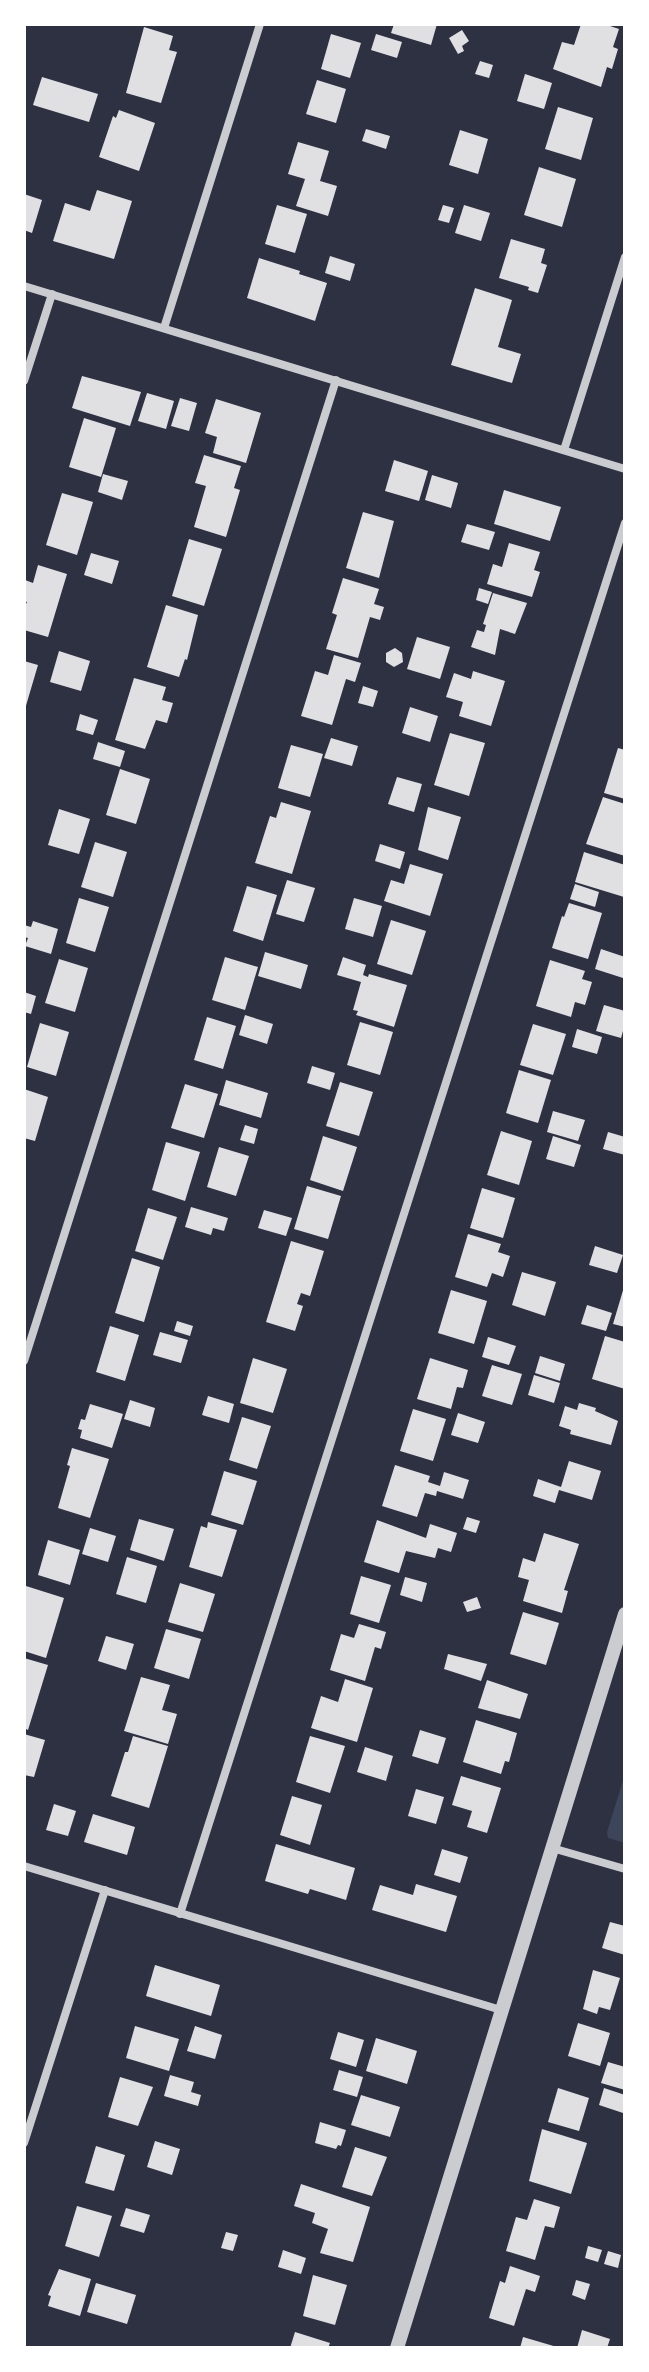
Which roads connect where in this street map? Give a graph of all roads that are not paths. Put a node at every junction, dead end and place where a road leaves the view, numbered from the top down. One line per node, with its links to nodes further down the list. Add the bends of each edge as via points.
1 (260, 24): 5 (street)
2 (625, 257): 8 (street)
3 (24, 286): 4 (street)
4 (52, 294): 5 (street); 7 (street)
5 (164, 328): 6 (street)
6 (336, 380): 8 (street); 11 (street)
7 (24, 381)
8 (564, 450): 9 (street)
9 (625, 469)
10 (625, 523): 17 (street)
11 (24, 1361)
12 (625, 1614): 13 (street)
13 (552, 1848): 15 (street); 18 (street)
14 (24, 1866): 16 (street)
15 (625, 1869)
16 (105, 1890): 17 (street); 19 (street)
17 (180, 1914): 18 (street)
18 (501, 2010): 20 (street)
19 (24, 2143)
20 (397, 2348)

